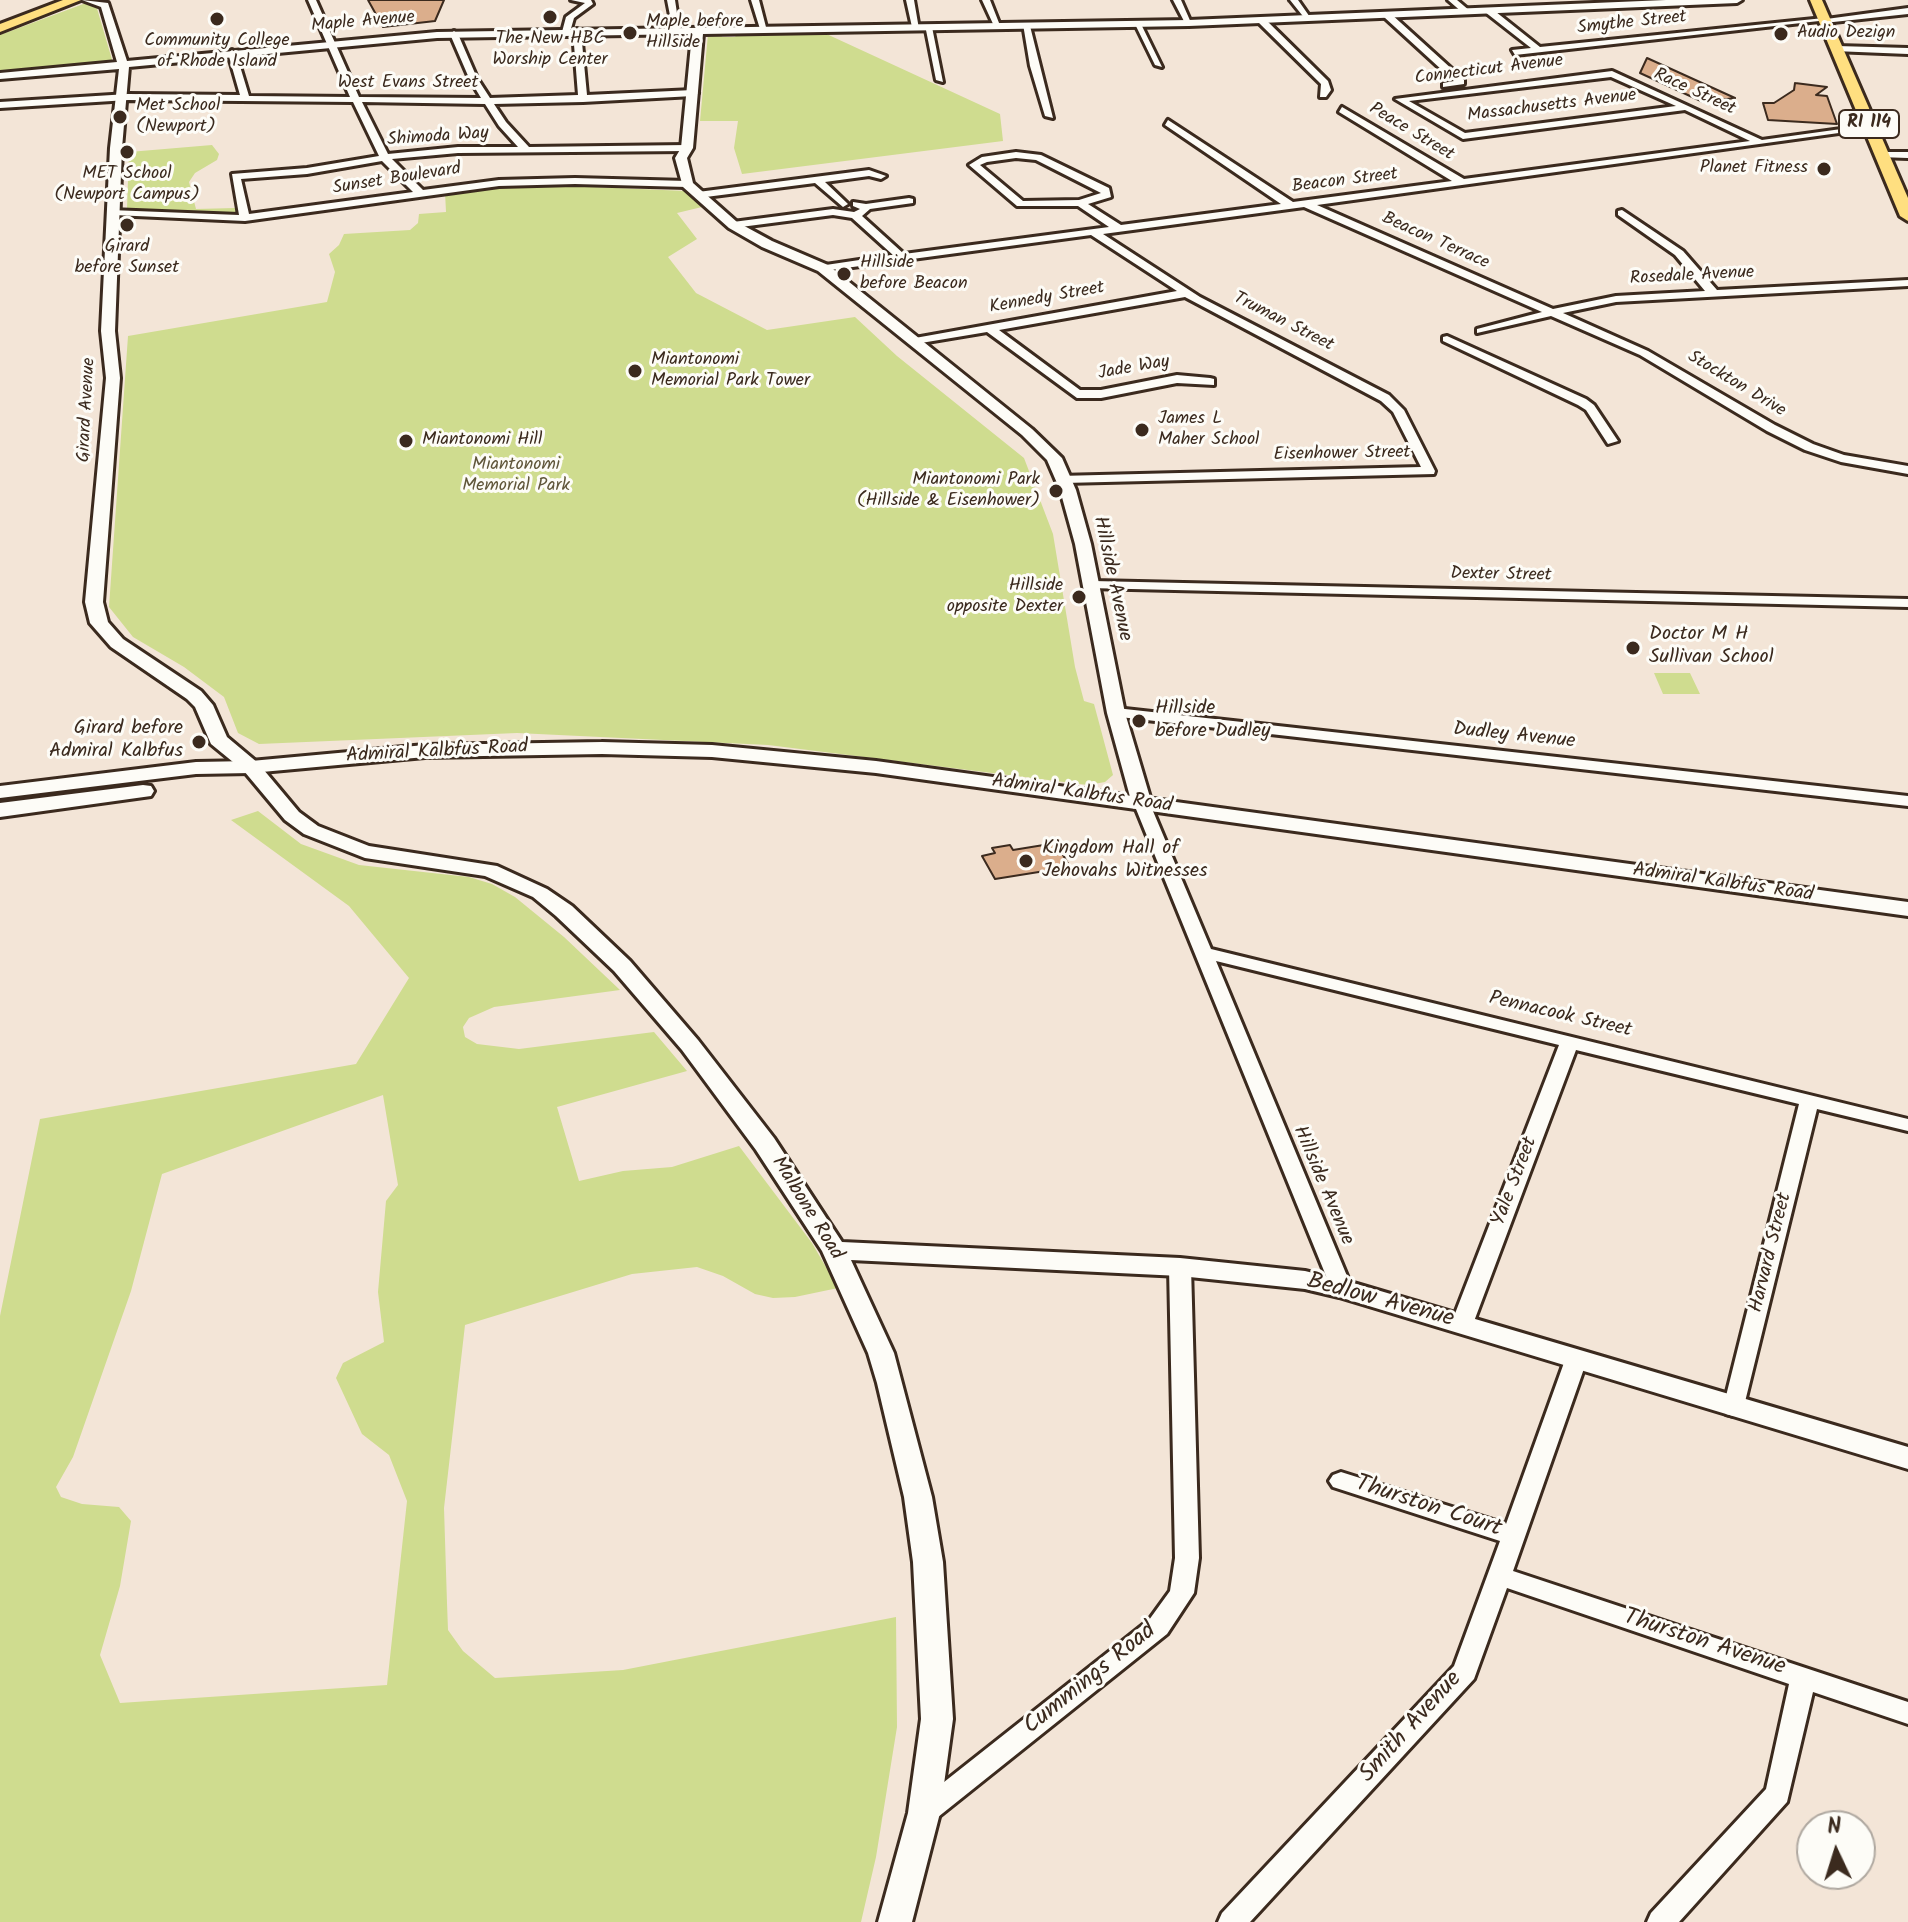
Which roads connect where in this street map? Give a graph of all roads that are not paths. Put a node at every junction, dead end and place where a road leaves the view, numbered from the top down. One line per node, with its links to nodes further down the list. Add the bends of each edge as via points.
1 (75, 0): 29 (main road)
2 (87, 0): 42 (street, Girard Avenue, via 105,5)
3 (312, 0): 35 (street)
4 (322, 0): 35 (street)
5 (575, 0): 33 (street, via 589,4 570,17)
6 (671, 0): 32 (street)
7 (755, 0): 30 (street)
8 (910, 0): 28 (street)
9 (986, 0): 26 (street)
10 (1177, 0): 24 (street)
11 (1294, 0): 21 (street)
12 (1452, 0): 18 (street)
13 (1716, 0): 14 (street, Maple Avenue); 16 (street, Maple Avenue)
14 (1737, 0)
15 (1816, 0): 23 (main road, RI 114)
16 (1591, 3): 17 (street, Maple Avenue)
17 (1488, 10): 18 (street, Maple Avenue); 37 (street)
18 (1466, 11): 20 (street, Maple Avenue)
19 (1908, 11): 23 (street)
20 (1387, 15): 21 (street, Maple Avenue); 47 (street, via 1461,82)
21 (1309, 18): 22 (street, Maple Avenue)
22 (1261, 20): 24 (street, Maple Avenue); 50 (street, via 1325,83)
23 (1824, 20): 36 (main road, RI 114); 37 (street, Smythe Street)
24 (1189, 23): 25 (street, Maple Avenue)
25 (1137, 24): 27 (street, Maple Avenue); 43 (street)
26 (998, 26): 27 (street, Maple Avenue); 28 (street, Maple Avenue)
27 (1026, 26): 61 (street)
28 (922, 27): 30 (street, Maple Avenue); 46 (street)
29 (0, 28)
30 (764, 29): 31 (street, Maple Avenue)
31 (698, 30): 32 (street, Maple Avenue); 49 (street)
32 (677, 31): 33 (street, Maple Avenue)
33 (572, 32): 34 (street, Maple Avenue); 52 (street)
34 (454, 34): 35 (street, Maple Avenue); 56 (street)
35 (335, 44): 40 (street, Maple Avenue); 41 (street); 54 (street)
36 (1837, 49): 38 (street); 64 (main road, RI 114)
37 (1539, 50): 39 (street, Smythe Street)
38 (1908, 51)
39 (1515, 52)
40 (232, 53): 42 (street, Maple Avenue); 53 (street)
41 (348, 55)
42 (123, 64): 45 (street, Maple Avenue); 51 (street, Girard Avenue)
43 (1159, 65)
44 (1612, 74): 58 (street, Race Street); 60 (street, Connecticut Avenue, via 1400,99)
45 (0, 76)
46 (940, 80)
47 (1407, 88)
48 (364, 89): 55 (street)
49 (693, 93): 52 (street, West Evans Street); 67 (street)
50 (1323, 95)
51 (122, 97): 53 (street, West Evans Street); 57 (street, West Evans Street); 84 (street, Girard Avenue)
52 (583, 99): 56 (street, West Evans Street)
53 (246, 100): 54 (street, West Evans Street)
54 (357, 100): 55 (street, West Evans Street); 72 (street)
55 (369, 100): 56 (street, West Evans Street); 62 (street)
56 (489, 101): 68 (street)
57 (0, 105)
58 (1686, 107): 60 (street, Massachusetts Avenue, via 1463,136); 66 (street, Race Street)
59 (1342, 110): 75 (street, Peace Street)
60 (1426, 115)
61 (1050, 116)
62 (379, 120)
63 (1168, 123): 82 (street)
64 (1870, 128): 66 (street, Beacon Street); 70 (main road, RI 114)
65 (392, 142): 69 (street)
66 (1761, 143): 75 (street, Beacon Street)
67 (687, 148): 68 (street, Shimoda Way); 76 (street, via 681,158)
68 (527, 150): 69 (street, Shimoda Way)
69 (400, 155): 72 (street, Shimoda Way); 77 (street)
70 (1882, 155): 71 (street); 88 (main road, RI 114)
71 (1908, 155)
72 (385, 158): 77 (street); 89 (street, Shimoda Way, via 235,176)
73 (881, 176): 74 (street, Sunset Boulevard)
74 (818, 180): 76 (street, Sunset Boulevard); 80 (street)
75 (1463, 183): 81 (street, Beacon Street)
76 (692, 189): 77 (street, Sunset Boulevard, via 523,181); 90 (street, Hillside Avenue)
77 (423, 191): 89 (street, Sunset Boulevard)
78 (909, 201): 83 (street)
79 (1080, 203): 79 (street, via 1021,204 974,165 1029,155 1108,192); 91 (street)
80 (843, 204): 83 (street); 85 (street)
81 (1305, 204): 82 (street, Beacon Street); 98 (street, Beacon Terrace)
82 (1290, 205): 91 (street, Beacon Street)
83 (865, 207): 87 (street)
84 (114, 212): 89 (street, Sunset Boulevard); 111 (street, Girard Avenue, via 108,331 112,391 95,611 117,643 204,705 218,740)
85 (833, 212): 87 (street); 90 (street)
86 (1622, 213): 97 (street, via 1679,253)
87 (855, 215): 93 (street)
88 (1908, 216)
89 (245, 218)
90 (733, 225): 94 (street, Hillside Avenue)
91 (1118, 228): 92 (street, Beacon Street)
92 (1093, 232): 93 (street, Beacon Street); 96 (street, Truman Street)
93 (901, 257): 94 (street, Beacon Street)
94 (823, 268): 101 (street, Hillside Avenue)
95 (1908, 283): 97 (street, Rosedale Avenue)
96 (1186, 293): 99 (street, Kennedy Street); 106 (street, Truman Street, via 1385,398 1398,410)
97 (1715, 295): 98 (street, Rosedale Avenue, via 1616,299)
98 (1552, 312): 100 (street, Rosedale Avenue); 105 (street, Stockton Drive, via 1658,360 1809,447)
99 (990, 328): 101 (street, Kennedy Street); 103 (street, Jade Way, via 1077,394 1177,379)
100 (1481, 331)
101 (915, 341): 107 (street, Hillside Avenue, via 1027,432 1054,458)
102 (1452, 341): 104 (street, via 1582,402)
103 (1210, 382)
104 (1612, 441)
105 (1908, 470)
106 (1429, 471): 107 (street, Eisenhower Street)
107 (1064, 479): 108 (street, Hillside Avenue)
108 (1093, 585): 109 (street, Dexter Street); 110 (street, Hillside Avenue)
109 (1908, 603)
110 (1116, 713): 113 (street, Dudley Avenue); 114 (street, Hillside Avenue)
111 (251, 767): 112 (main road, Admiral Kalbfus Road, via 196,768); 114 (main road, Admiral Kalbfus Road, via 425,751 675,750 822,760); 115 (main road, Admiral Kalbfus Road, via 160,789); 121 (street, Malbone Road, via 292,816 337,842 393,858 490,870 540,893 564,911 622,966 690,1045 765,1144)
112 (0, 792)
113 (1908, 801)
114 (1142, 804): 116 (main road, Admiral Kalbfus Road); 117 (street, Hillside Avenue)
115 (0, 810)
116 (1908, 909)
117 (1201, 952): 118 (street, Pennacook Street); 123 (street, Hillside Avenue)
118 (1570, 1040): 119 (street, Pennacook Street); 124 (street, Yale Street)
119 (1810, 1099): 120 (street, Pennacook Street); 126 (street, Harvard Street)
120 (1908, 1125)
121 (834, 1250): 122 (street, Bedlow Avenue); 133 (street, Malbone Road, via 881,1353 918,1497 928,1562 937,1719)
122 (1180, 1267): 123 (street, Bedlow Avenue, via 1271,1274); 133 (street, Cummings Road, via 1187,1558 1182,1593 1158,1627)
123 (1341, 1288): 124 (street, Bedlow Avenue)
124 (1462, 1324): 125 (street, Bedlow Avenue)
125 (1576, 1360): 126 (street, Bedlow Avenue); 129 (street, Smith Avenue)
126 (1734, 1408): 127 (street, Bedlow Avenue)
127 (1908, 1458)
128 (1341, 1481): 129 (street, Thurston Court)
129 (1514, 1536): 130 (street, Smith Avenue)
130 (1500, 1576): 131 (street, Thurston Avenue); 135 (street, Smith Avenue, via 1465,1672)
131 (1803, 1677): 132 (street, Thurston Avenue); 136 (street, via 1778,1794)
132 (1908, 1713)
133 (924, 1813): 134 (street, Malbone Road)
134 (895, 1922)
135 (1232, 1922)
136 (1661, 1922)

